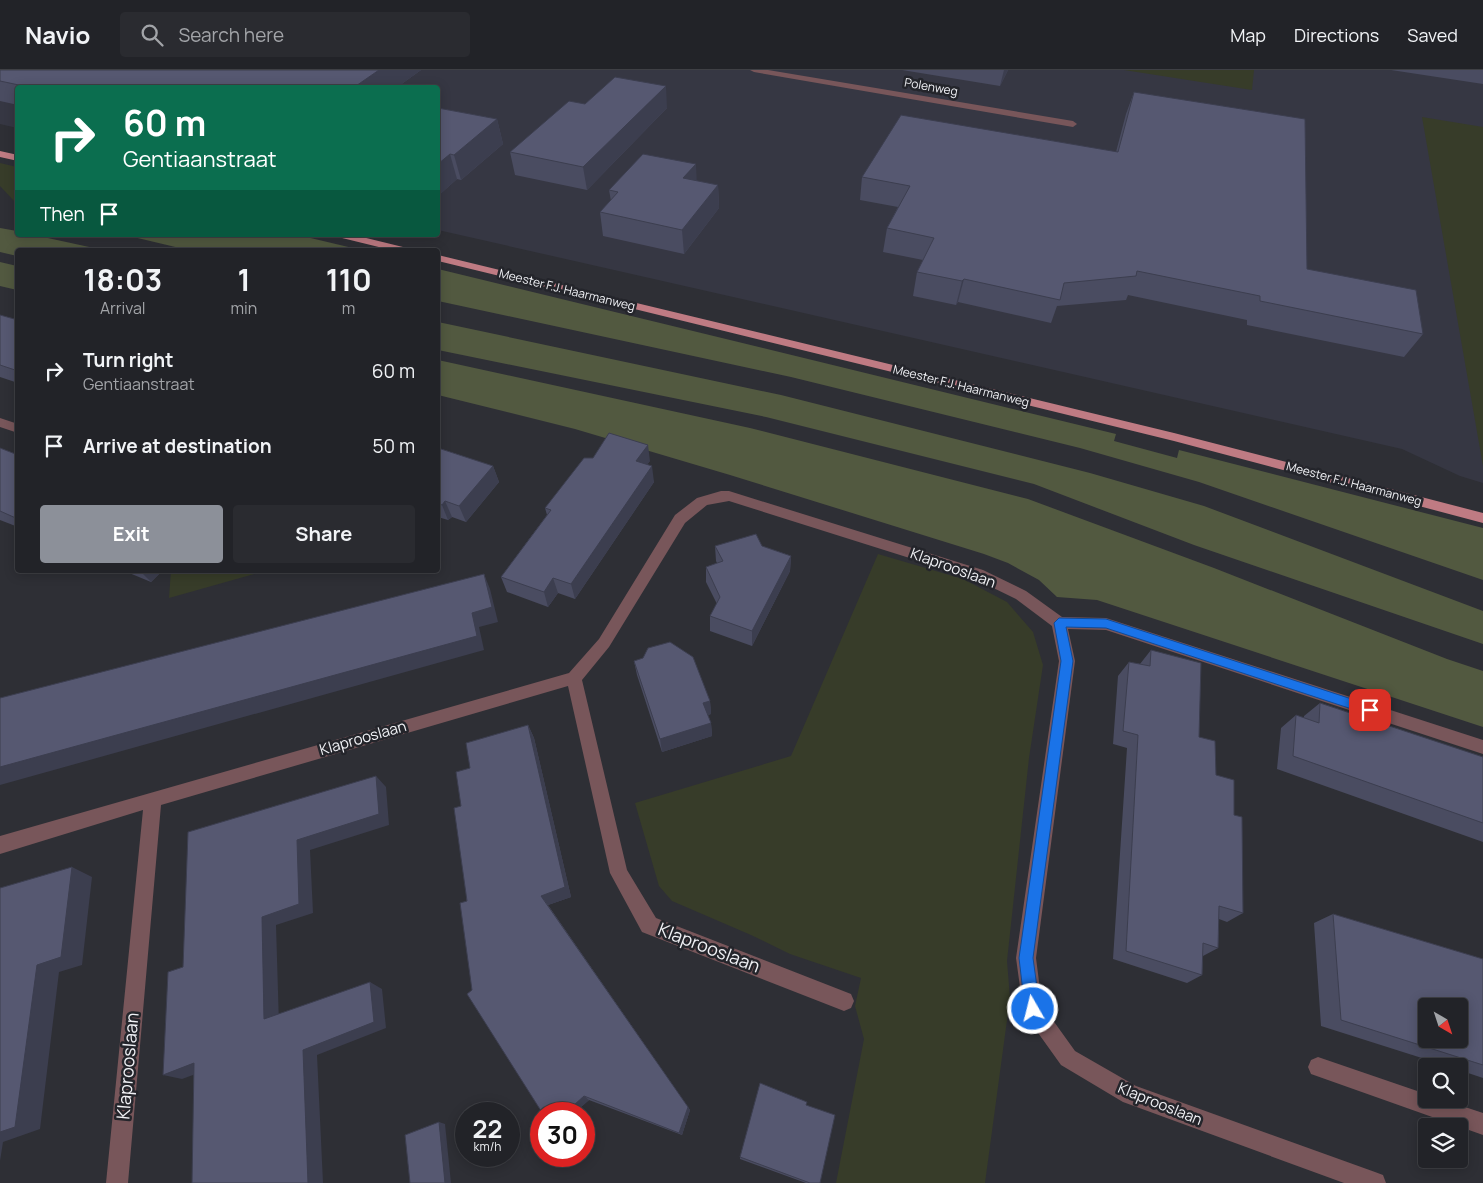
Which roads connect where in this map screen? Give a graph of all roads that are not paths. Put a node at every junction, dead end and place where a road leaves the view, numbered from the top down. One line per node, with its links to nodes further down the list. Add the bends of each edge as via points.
1 (754, 70): 2 (street, Polenweg)
2 (1073, 124)
3 (0, 154): 4 (main road)
4 (15, 157)
5 (350, 237): 6 (main road)
6 (395, 248)
7 (440, 258): 10 (main road, Meester F.J. Haarmanweg, via 1174,438)
8 (0, 422): 9 (street)
9 (15, 428)
10 (1483, 518)
11 (1059, 623): 12 (street, Klaprooslaan, via 1020,595 978,574 740,499 717,496 695,504 680,519 604,643); 13 (street, via 1106,624); 20 (street, Klaprooslaan, via 1067,661 1026,958 1033,1009 1068,1058 1130,1095)
12 (574, 678): 14 (street, Klaprooslaan); 16 (street, Klaprooslaan, via 619,873 649,925)
13 (1483, 747)
14 (153, 799): 15 (street, Klaprooslaan); 19 (street, Klaprooslaan)
15 (0, 846)
16 (844, 1001)
17 (1318, 1067): 18 (street)
18 (1483, 1124)
19 (117, 1183)
20 (1375, 1183)

